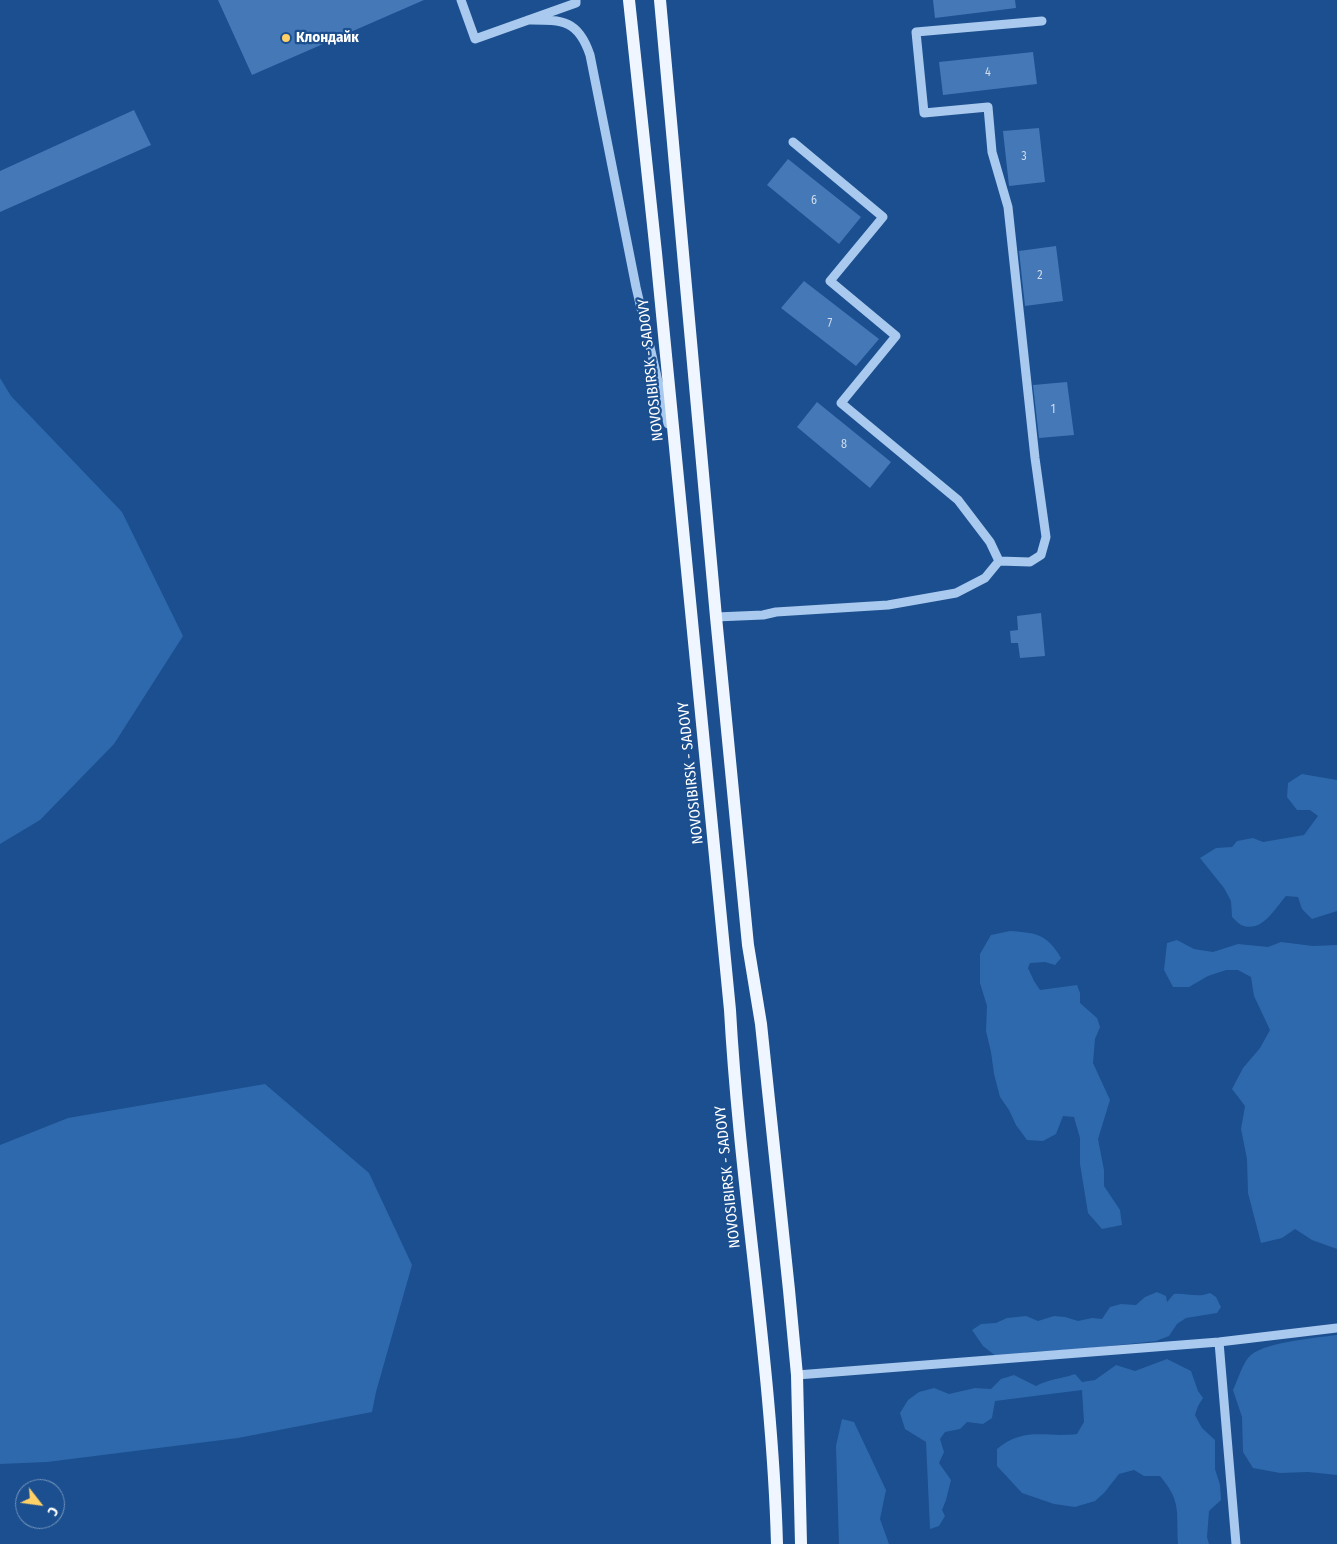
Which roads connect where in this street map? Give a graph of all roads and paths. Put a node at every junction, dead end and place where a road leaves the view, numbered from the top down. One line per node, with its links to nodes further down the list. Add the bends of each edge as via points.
1 (460, 0): 5 (street, via 475,39)
2 (576, 0): 5 (street, via 576,3)
3 (629, 0): 8 (main road, NOVOSIBIRSK - SADOVY)
4 (660, 0): 10 (main road)
5 (528, 20): 8 (street, via 556,20 574,27 585,40)
6 (1042, 21): 9 (street, via 916,32 924,113 988,107 992,152 1008,208 1046,537 1041,555 1030,562)
7 (793, 142): 9 (street, via 883,217 830,281 896,336 841,403 958,500 990,542)
8 (676, 461): 14 (main road, NOVOSIBIRSK - SADOVY, via 767,1380)
9 (999, 561): 10 (street, via 985,578 956,593 888,605)
10 (716, 617): 13 (main road, via 748,945 761,1024)
11 (1337, 1328): 12 (street)
12 (1219, 1342): 13 (street); 16 (street)
13 (796, 1374): 15 (main road)
14 (777, 1544)
15 (801, 1544)
16 (1236, 1544)

